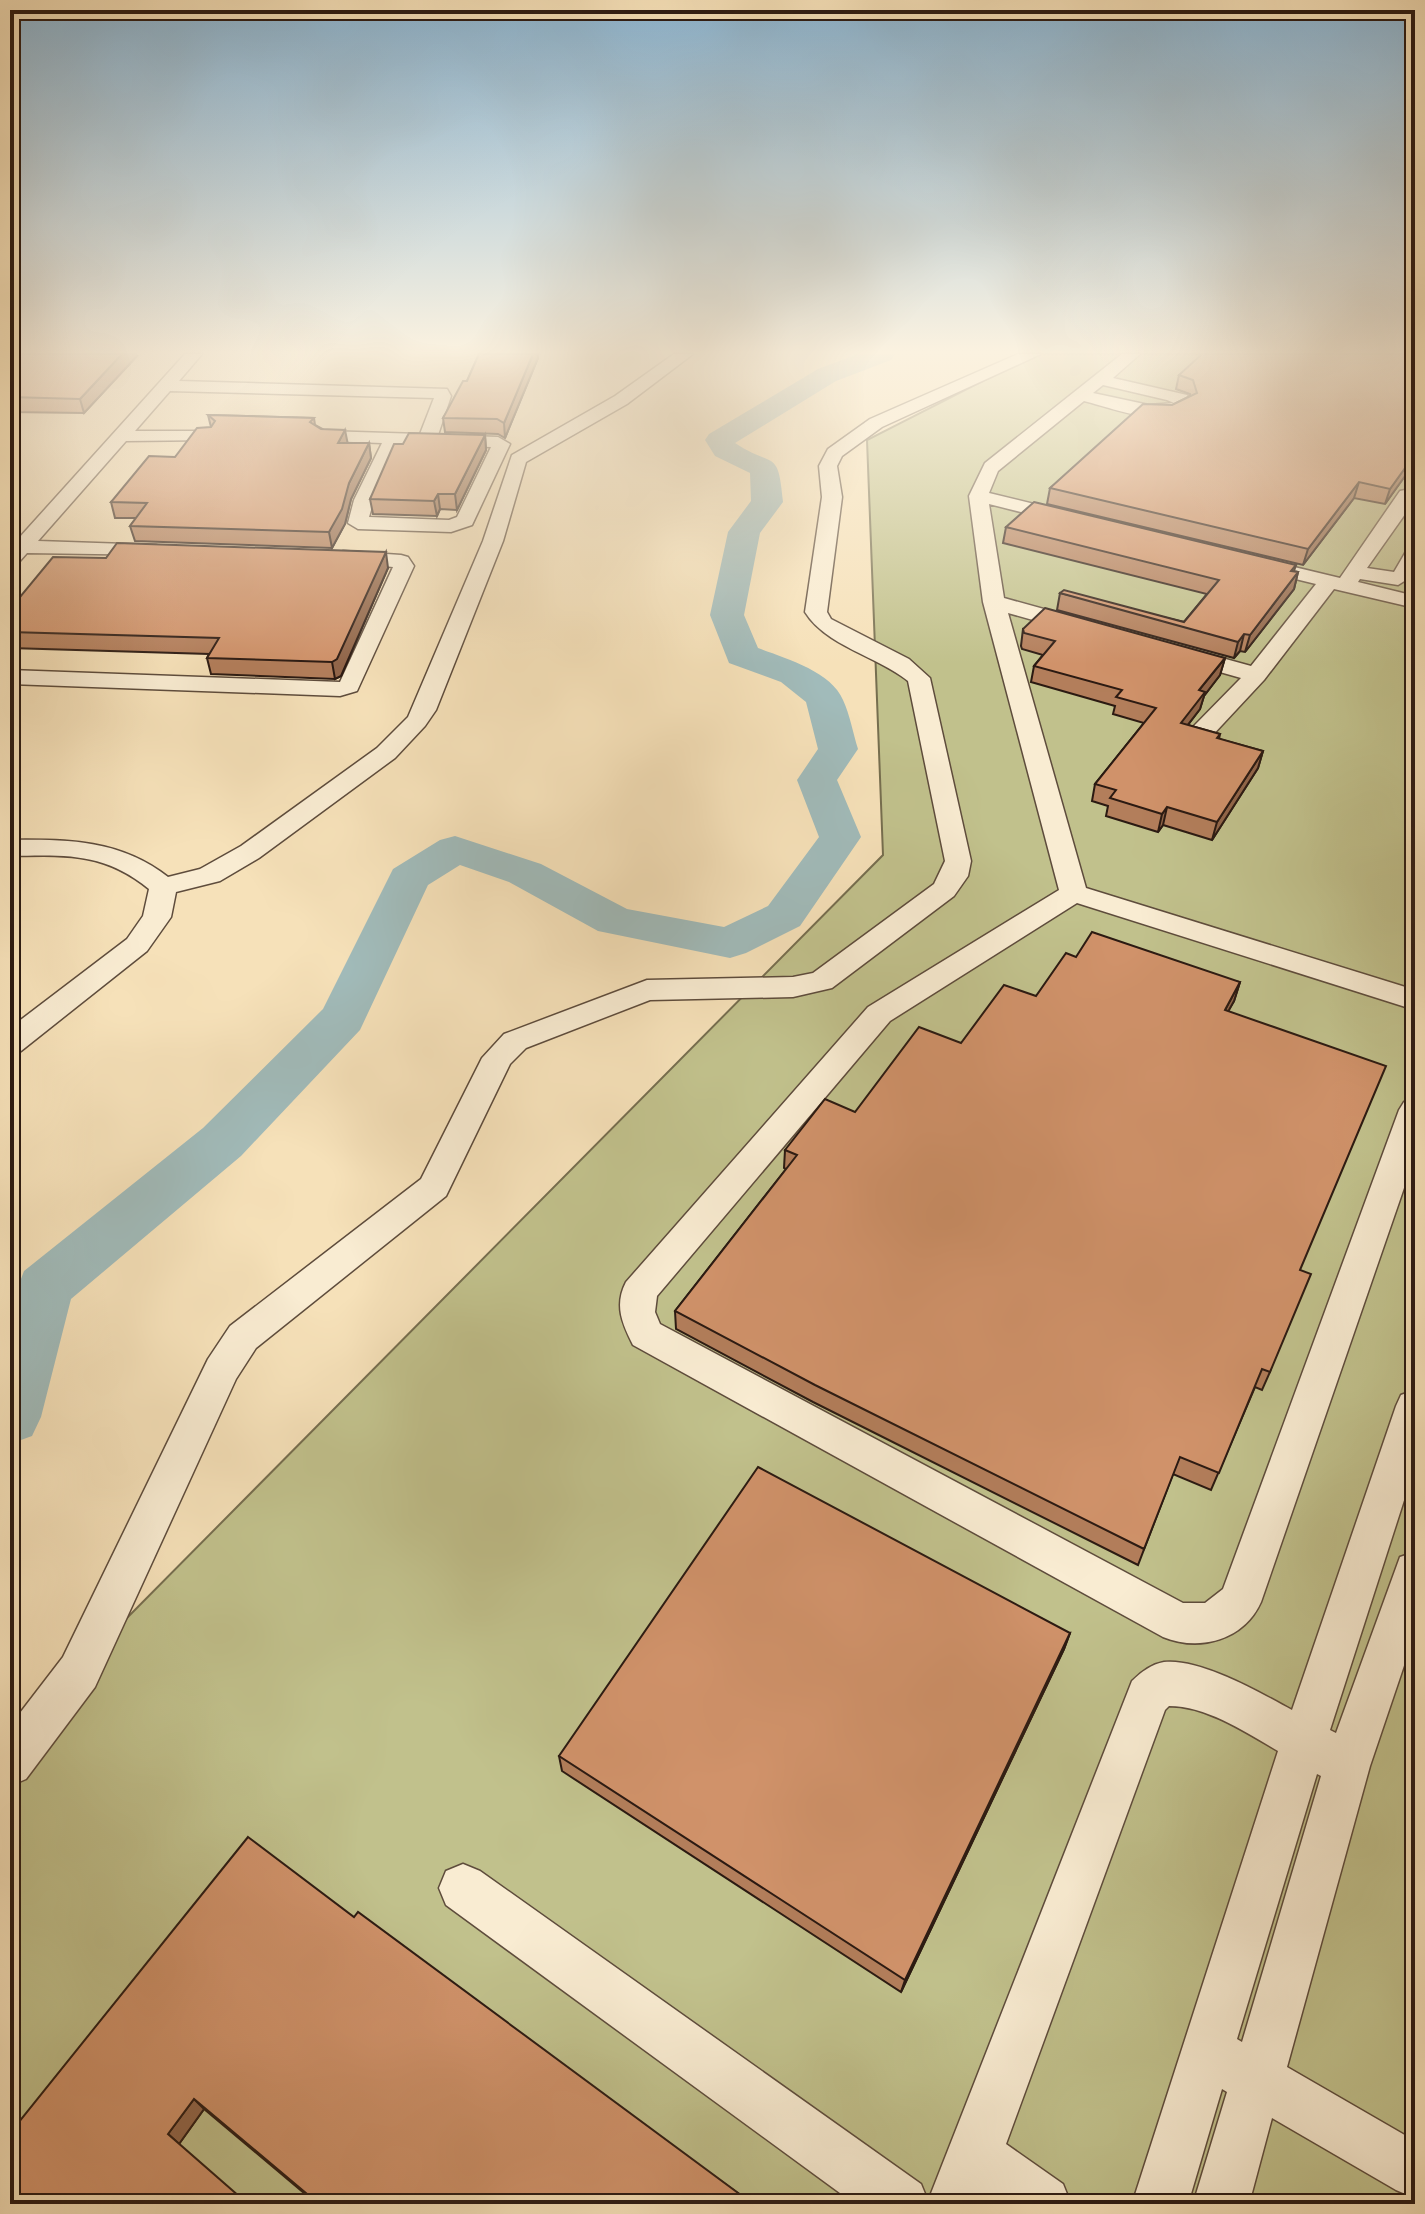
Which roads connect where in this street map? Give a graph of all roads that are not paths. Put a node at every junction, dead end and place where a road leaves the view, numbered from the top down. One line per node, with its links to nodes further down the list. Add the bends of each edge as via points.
1 (104, 457): 12 (street)
2 (384, 457): 3 (street, via 358,523 460,524)
3 (495, 457)
4 (519, 457): 24 (street, via 493,541 424,710 386,753 229,865 197,880)
5 (832, 457): 32 (street, via 828,466 832,497 816,612 823,623 919,678 958,861 954,876 944,890 822,981 793,987 647,990 505,1048 434,1187 243,1337 206,1397 79,1672)
6 (1004, 457): 8 (street, via 991,467)
7 (1415, 494): 15 (street, via 1407,495)
8 (978, 496): 9 (street); 16 (street)
9 (1085, 522)
10 (177, 552): 12 (street)
11 (1415, 552): 15 (street, via 1398,579)
12 (16, 554)
13 (315, 556): 21 (street, via 393,559 404,566 349,686)
14 (1238, 559): 15 (street)
15 (1343, 579): 17 (street); 20 (street)
16 (994, 602): 18 (street); 25 (street)
17 (1415, 602)
18 (1096, 630)
19 (1154, 646): 20 (street)
20 (1256, 675): 22 (street)
21 (10, 677)
22 (1200, 734)
23 (10, 848): 24 (street, via 113,854)
24 (163, 887): 27 (street, via 157,917 137,945)
25 (1074, 893): 26 (street); 28 (street, via 879,1014 639,1292 637,1312 646,1334 1178,1623 1217,1622 1240,1602)
26 (1415, 1000)
27 (10, 1044)
28 (1415, 1110)
29 (1415, 1406): 31 (street)
30 (1415, 1571): 33 (street)
31 (1305, 1739): 33 (street); 35 (street); 37 (street, via 1196,1688 1160,1685 1148,1696)
32 (10, 1763)
33 (1347, 1766): 36 (street)
34 (463, 1888): 39 (street)
35 (1209, 2052): 36 (street); 42 (street)
36 (1257, 2079): 38 (street); 43 (street)
37 (975, 2155): 40 (street); 41 (street)
38 (1415, 2171)
39 (901, 2204)
40 (954, 2204)
41 (1043, 2204)
42 (1160, 2204)
43 (1221, 2204)

